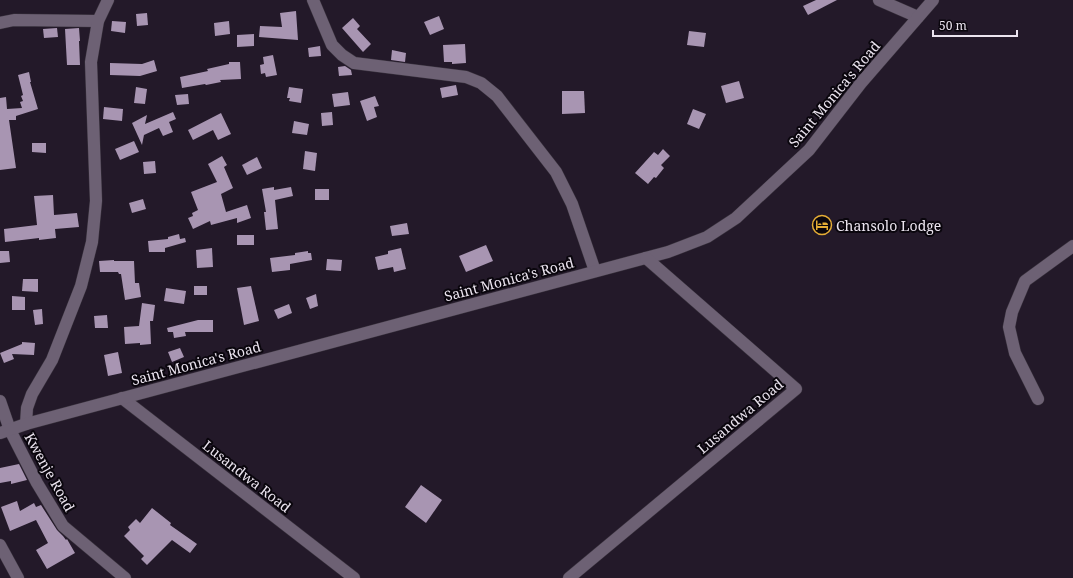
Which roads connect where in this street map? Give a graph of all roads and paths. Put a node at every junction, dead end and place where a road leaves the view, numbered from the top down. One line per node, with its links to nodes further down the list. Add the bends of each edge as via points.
1 (108, 0): 6 (street)
2 (313, 0): 10 (street, via 332,45 354,63 466,77 481,83 497,96 556,172 572,204)
3 (879, 0): 5 (street)
4 (933, 0): 5 (street, Saint Monica's Road)
5 (918, 17): 9 (street, Saint Monica's Road, via 861,83 809,150 736,218 707,237)
6 (98, 21): 7 (street, via 14,20); 14 (street, via 92,62 96,201 92,242 81,286 55,353 32,394 27,408)
7 (0, 23)
8 (1073, 246): 12 (street, via 1025,281 1012,312 1009,327 1015,353)
9 (646, 258): 10 (street, Saint Monica's Road); 20 (street, Lusandwa Road, via 796,389)
10 (595, 271): 11 (street, Saint Monica's Road)
11 (122, 398): 14 (street, Saint Monica's Road); 19 (street, Lusandwa Road)
12 (1038, 399)
13 (0, 401): 15 (street, Kwenje Road)
14 (26, 424): 15 (street, Saint Monica's Road)
15 (5, 431): 18 (street, Kwenje Road, via 63,526)
16 (0, 545): 17 (street)
17 (18, 578)
18 (125, 578)
19 (354, 578)
20 (569, 578)

